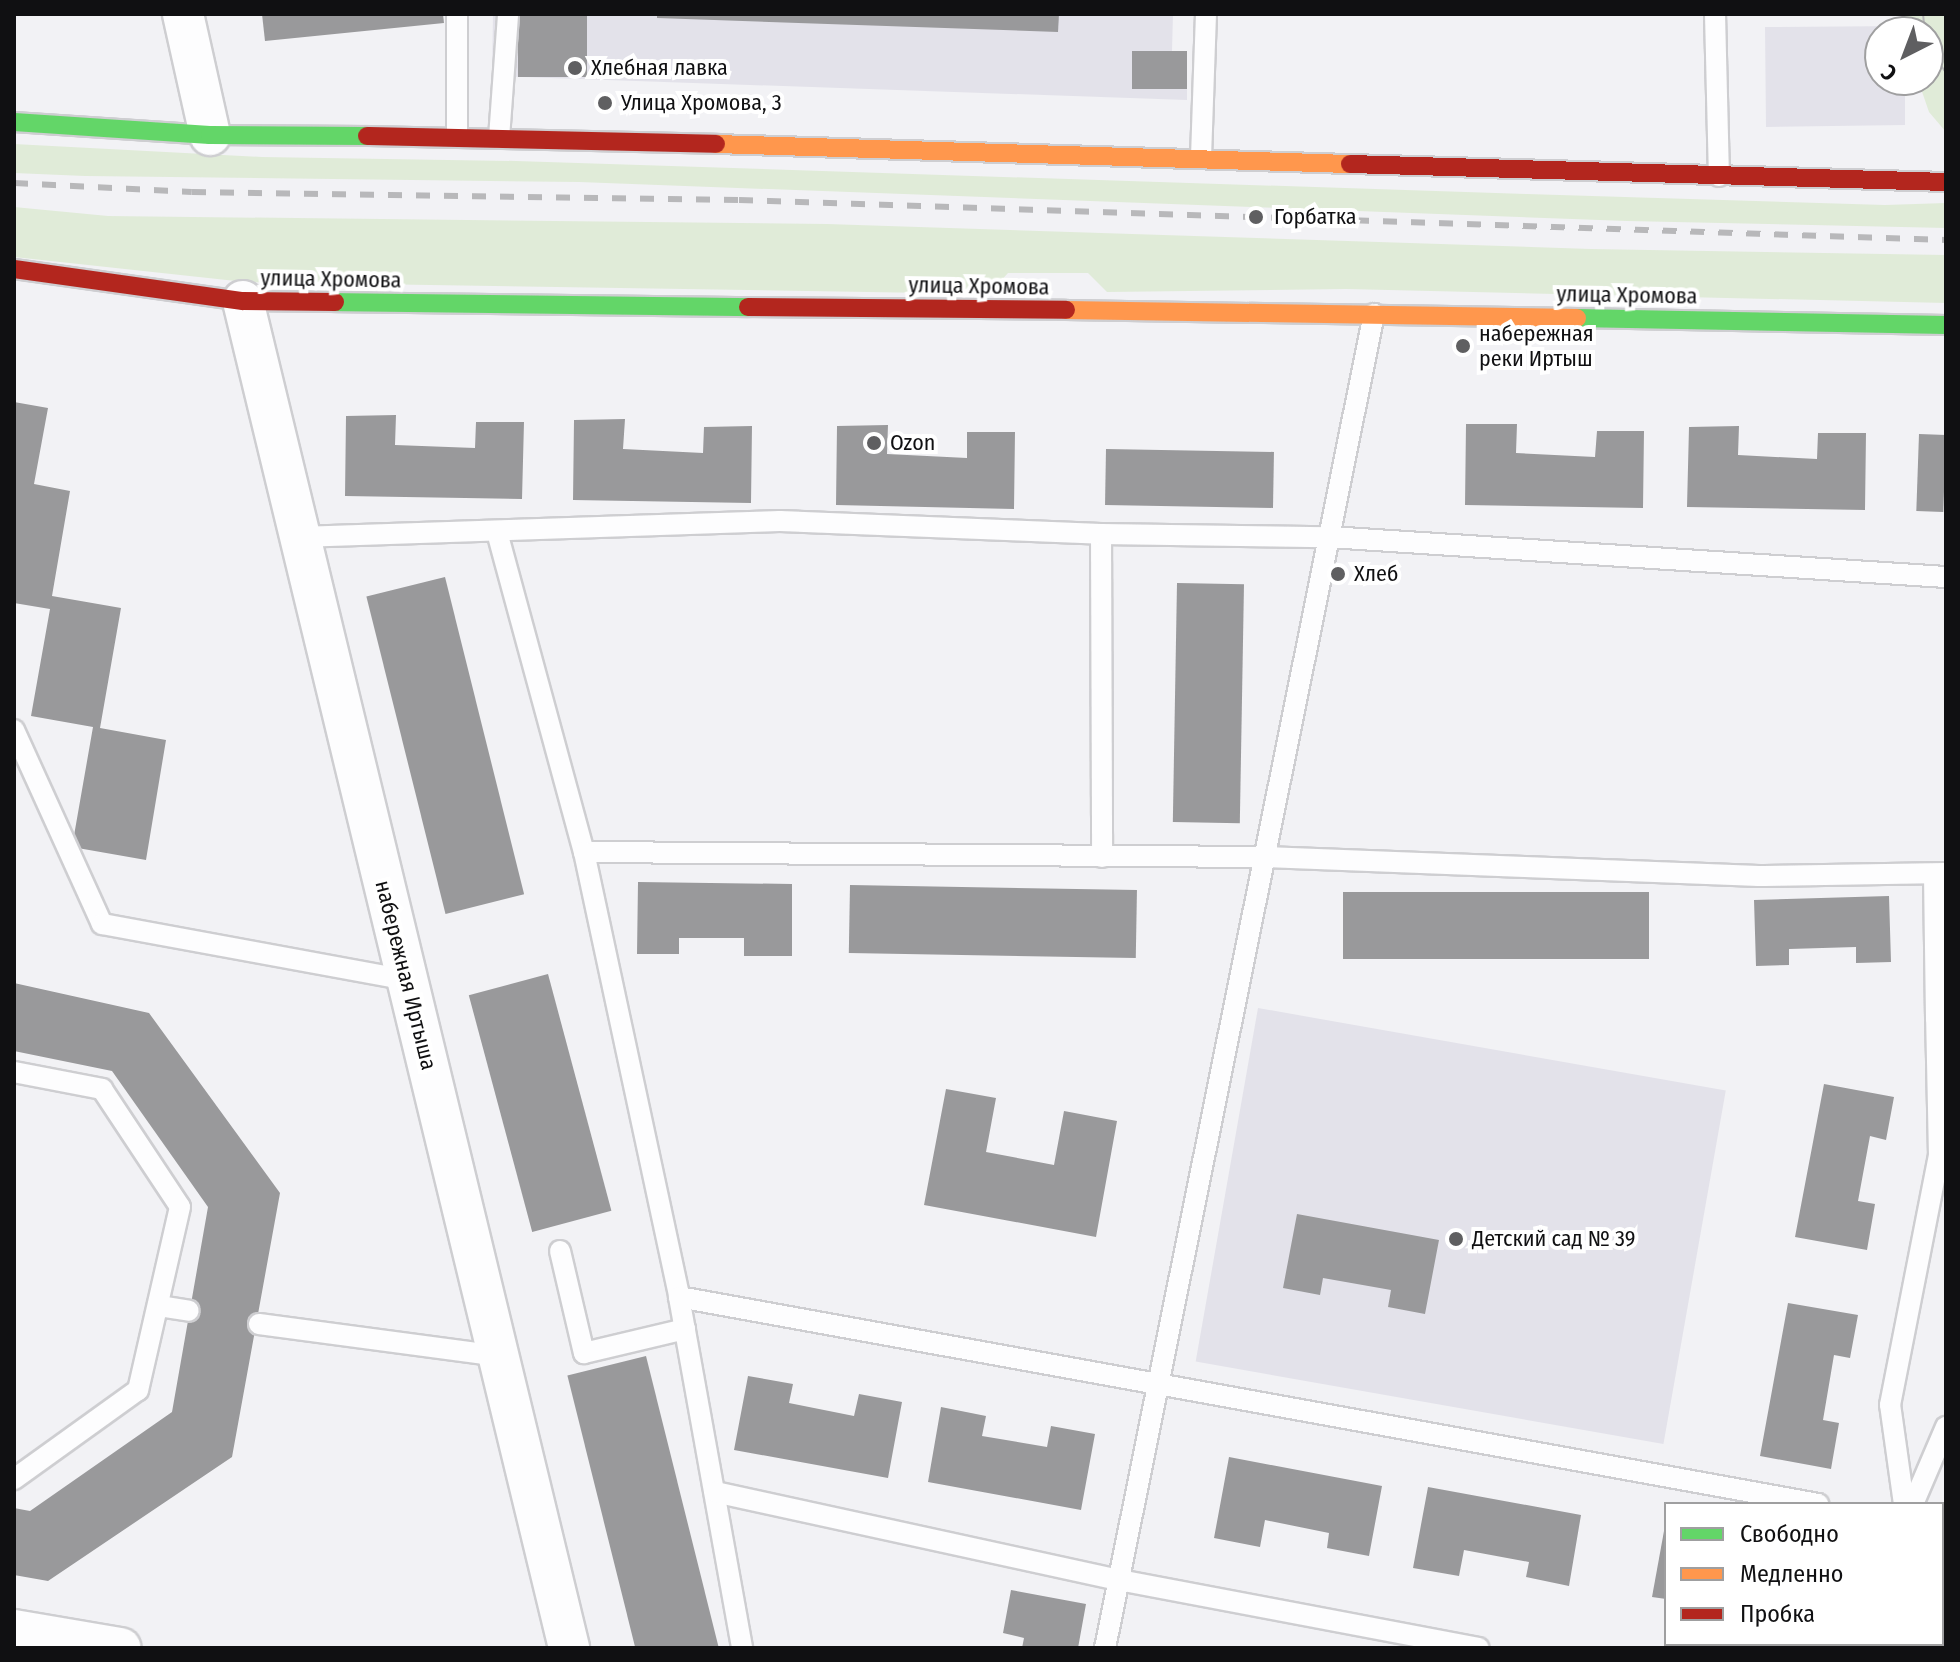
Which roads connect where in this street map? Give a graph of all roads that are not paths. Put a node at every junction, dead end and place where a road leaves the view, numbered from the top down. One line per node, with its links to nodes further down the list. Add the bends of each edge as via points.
1 (183, 14): 7 (street)
2 (457, 14): 8 (lane)
3 (508, 14): 9 (lane)
4 (1206, 14): 10 (lane)
5 (1715, 14): 11 (lane)
6 (14, 122): 7 (street)
7 (210, 135): 8 (street)
8 (457, 136): 9 (street)
9 (499, 138): 10 (street)
10 (1201, 157): 11 (street)
11 (1719, 176): 12 (street)
12 (1946, 182)
13 (14, 269): 14 (street, улица Хромова)
14 (243, 301): 15 (street, улица Хромова); 19 (street, набережная Иртыша)
15 (1374, 314): 16 (street, улица Хромова); 20 (lane)
16 (1946, 325)
17 (497, 532): 18 (lane, via 780,521); 19 (lane); 23 (lane)
18 (1101, 534): 20 (lane); 24 (lane)
19 (299, 537): 27 (street, набережная Иртыша)
20 (1329, 537): 21 (lane); 25 (lane)
21 (1946, 577)
22 (14, 730): 27 (lane, via 102,924)
23 (584, 852): 24 (lane); 31 (lane)
24 (1102, 857): 25 (lane)
25 (1265, 857): 26 (lane, via 1759,876); 37 (lane)
26 (1940, 874): 28 (lane)
27 (407, 980): 36 (street, набережная Иртыша)
28 (1941, 1018): 42 (lane, via 1939,1156 1890,1405)
29 (14, 1072): 32 (lane, via 102,1089 180,1207)
30 (560, 1251): 35 (lane, via 584,1353)
31 (679, 1297): 35 (lane); 37 (lane)
32 (159, 1306): 33 (lane); 39 (lane, via 138,1390)
33 (189, 1311)
34 (259, 1324): 36 (lane)
35 (685, 1329): 40 (lane)
36 (498, 1356): 47 (street, набережная Иртыша)
37 (1158, 1386): 41 (lane); 44 (lane)
38 (1946, 1427): 43 (lane)
39 (14, 1479)
40 (715, 1492): 44 (lane); 48 (lane)
41 (1807, 1502)
42 (1904, 1502)
43 (1914, 1502)
44 (1119, 1580): 49 (lane); 50 (lane)
45 (14, 1630): 46 (street)
46 (120, 1648)
47 (569, 1648)
48 (742, 1648)
49 (1105, 1648)
50 (1479, 1648)

